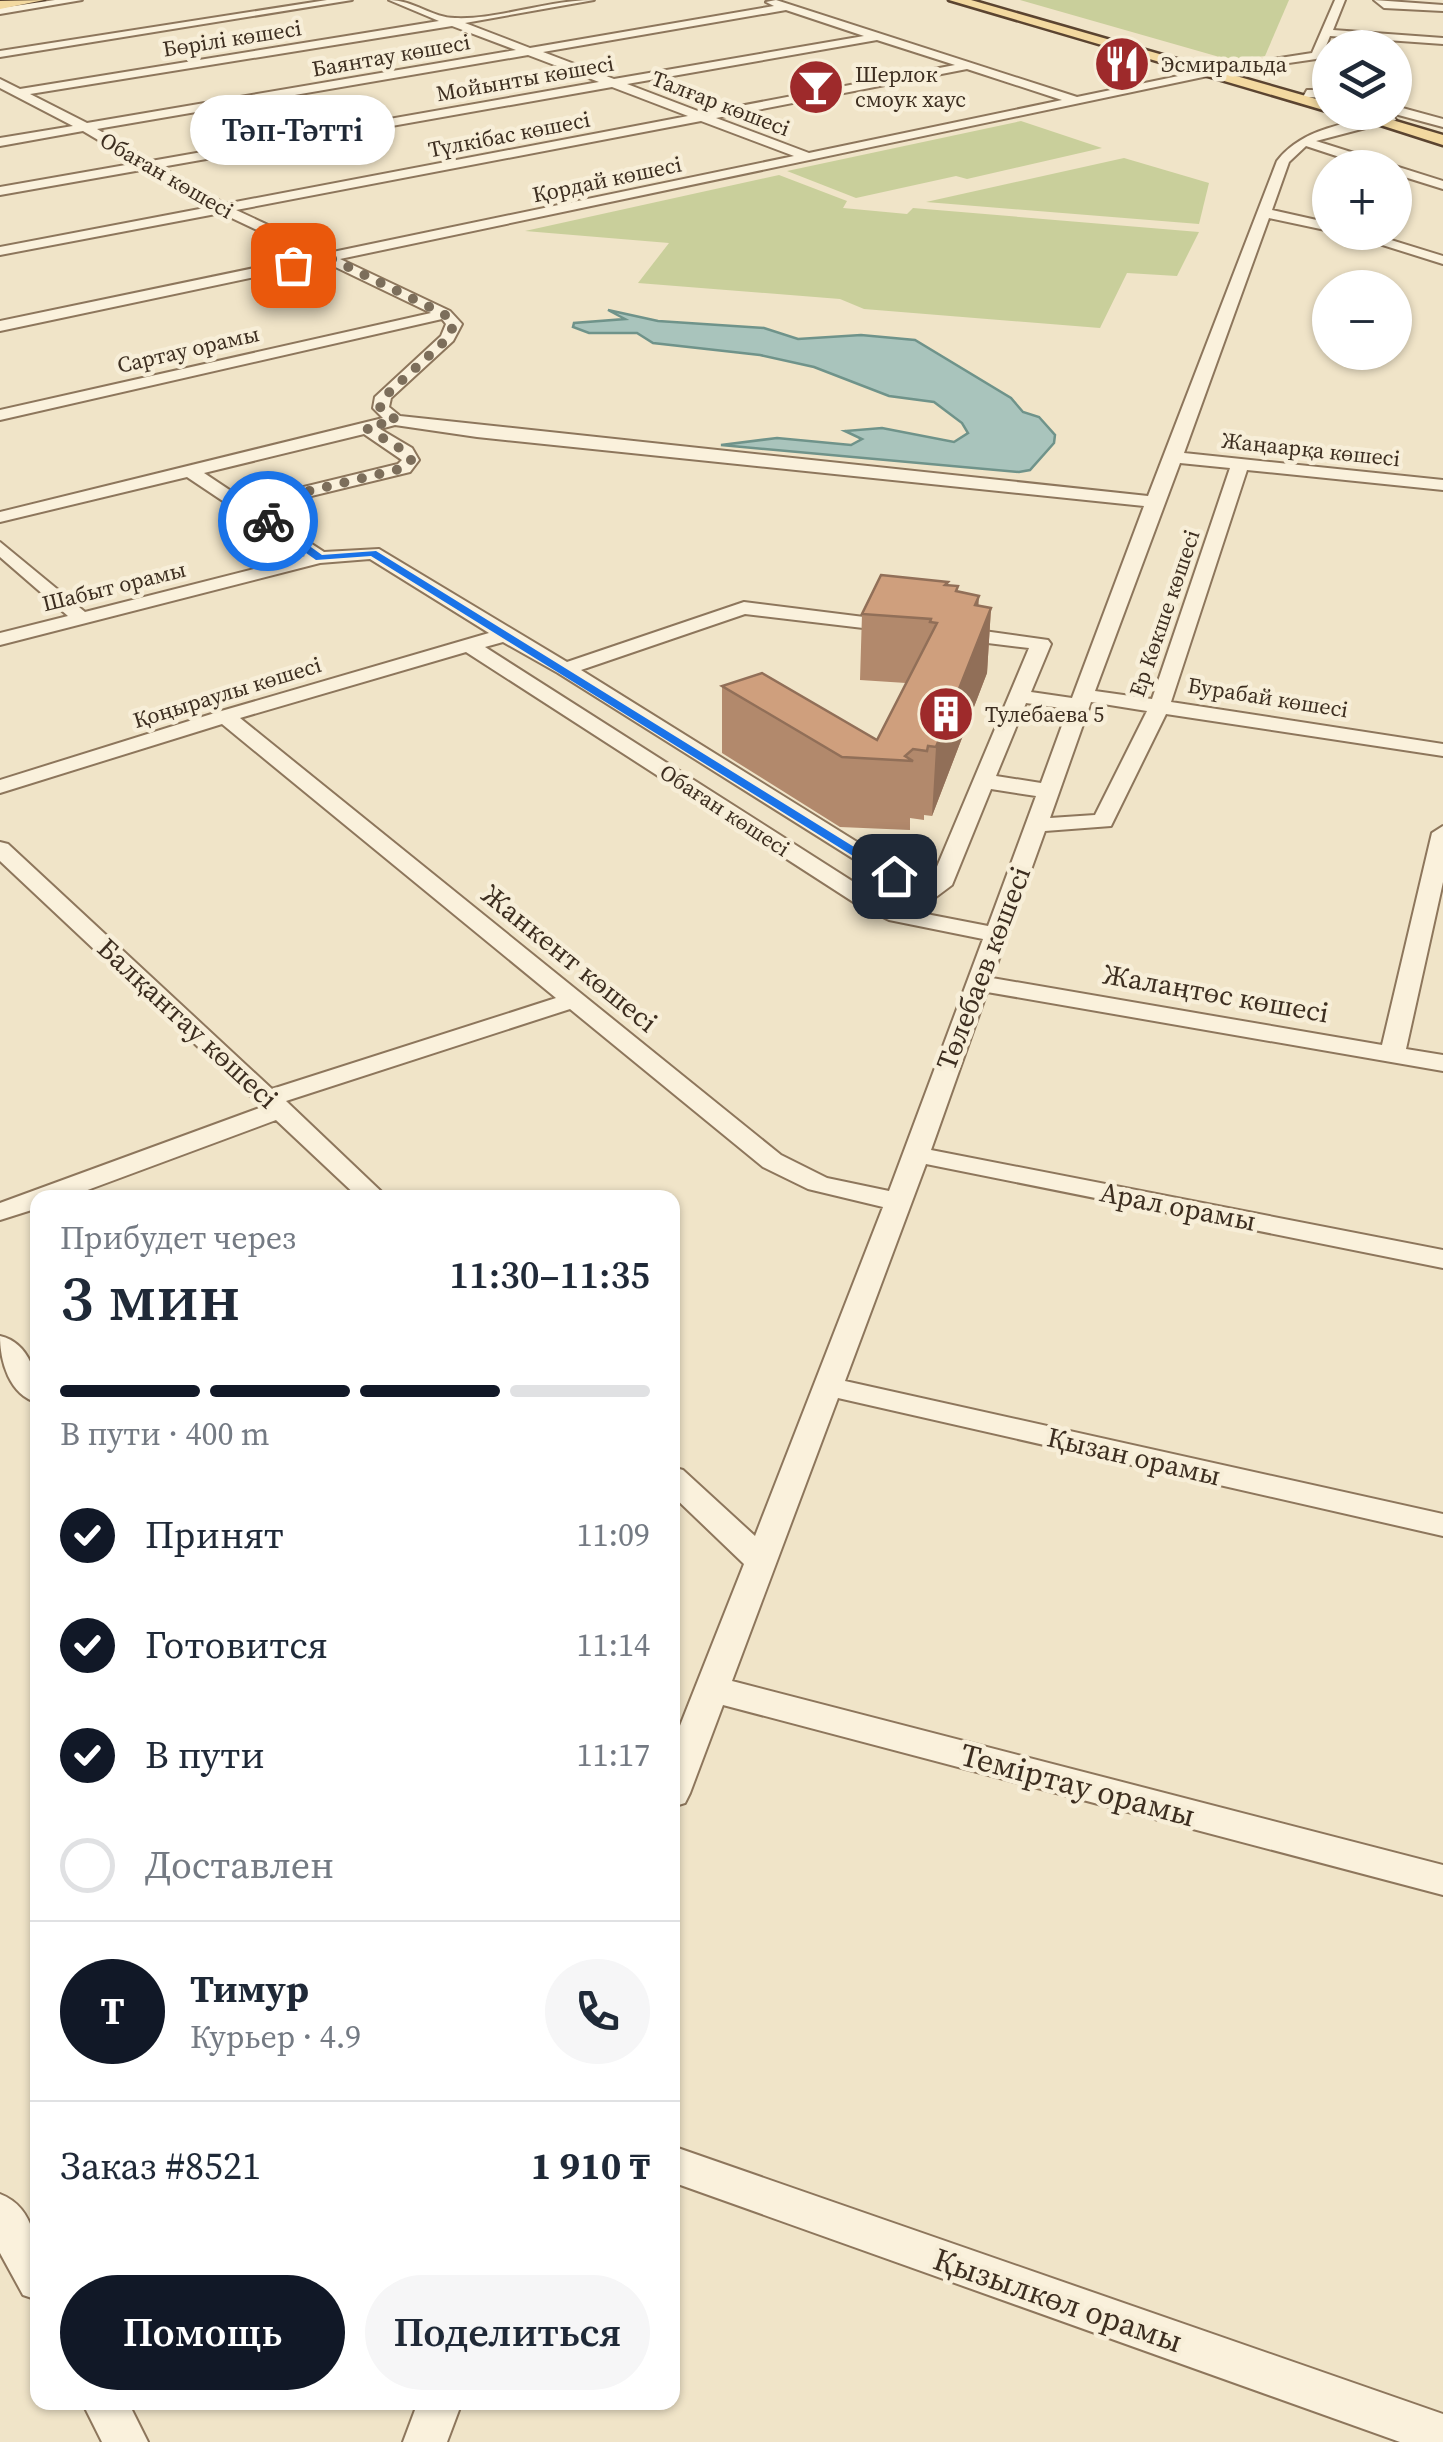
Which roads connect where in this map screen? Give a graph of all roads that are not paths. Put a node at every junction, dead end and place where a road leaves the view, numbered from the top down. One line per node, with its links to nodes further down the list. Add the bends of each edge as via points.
1 (13, 0): 12 (main road)
2 (38, 0): 12 (main road)
3 (77, 0): 12 (street)
4 (346, 0): 21 (street)
5 (394, 0): 15 (street, Талғар көшесі)
6 (589, 0): 15 (street, Бөрілі көшесі)
7 (764, 0): 13 (street)
8 (956, 0): 24 (main road)
9 (977, 0): 24 (main road)
10 (1340, 0): 16 (street)
11 (1380, 0): 14 (street)
12 (0, 6)
13 (788, 8): 17 (street); 20 (street, Баянтау көшесі)
14 (1443, 8)
15 (452, 23): 20 (street, Талғар көшесі); 27 (street, Бөрілі көшесі)
16 (1330, 30)
17 (880, 36): 23 (street); 26 (street, Мойынты көшесі)
18 (1412, 39): 19 (street)
19 (1443, 41)
20 (528, 52): 26 (street, Талғар көшесі); 37 (street, Баянтау көшесі)
21 (0, 54)
22 (1312, 57): 24 (street)
23 (967, 66): 31 (street); 32 (street, Түлкібас көшесі)
24 (1215, 72): 28 (main road); 30 (main road); 31 (street, Қордай көшесі)
25 (0, 83): 27 (street, Обаған көшесі)
26 (614, 83): 32 (street, Талғар көшесі); 45 (street, Мойынты көшесі)
27 (19, 93): 29 (street, Бөрілі көшесі); 37 (street, Обаған көшесі)
28 (1312, 95)
29 (0, 96)
30 (1312, 96)
31 (1076, 100): 44 (street, Қордай көшесі)
32 (702, 118): 44 (street, Талғар көшесі); 49 (street, Түлкібас көшесі)
33 (1412, 119): 35 (street)
34 (1412, 123): 39 (main road)
35 (1443, 123)
36 (1412, 127): 40 (main road)
37 (86, 128): 41 (street, Баянтау көшесі); 45 (street, Обаған көшесі)
38 (1342, 130): 42 (street)
39 (1443, 132)
40 (1443, 140)
41 (0, 142)
42 (1301, 144): 43 (street); 50 (street, Төлебаев көшесі, via 1288,151)
43 (1323, 150)
44 (810, 158): 54 (street, Қордай көшесі)
45 (147, 165): 48 (street, Мойынты көшесі); 49 (street, Обаған көшесі)
46 (1412, 175): 47 (street)
47 (1443, 184)
48 (0, 191)
49 (224, 209): 53 (street, Түлкібас көшесі); 54 (street, Обаған көшесі)
50 (1265, 212): 51 (street); 61 (street, Төлебаев көшесі)
51 (1312, 223)
52 (1409, 250): 55 (street)
53 (0, 251)
54 (330, 258): 56 (street, Обаған көшесі); 57 (street, Қордай көшесі)
55 (1443, 260)
56 (444, 314): 58 (street, Сартау орамы); 59 (street, via 454,324 448,338 383,398 380,408)
57 (0, 326)
58 (0, 415)
59 (396, 420): 60 (street); 65 (street)
60 (366, 428): 63 (street); 66 (street, via 411,460 404,468)
61 (1174, 457): 62 (street, Жаңаарқа көшесі); 65 (street, Төлебаев көшесі)
62 (1240, 465): 64 (street, Жаңаарқа көшесі); 77 (street, Ер Көкше көшесі)
63 (190, 471): 66 (street); 67 (street)
64 (1443, 486)
65 (1154, 502): 76 (street, Төлебаев көшесі)
66 (247, 506): 69 (street)
67 (0, 517)
68 (0, 547): 70 (street)
69 (320, 558): 70 (street, Шабыт орамы); 71 (street, Шабыт орамы, via 372,553)
70 (80, 617): 72 (street, Шабыт орамы)
71 (504, 635): 73 (street, Қоңыраулы көшесі); 74 (street, Шабыт орамы)
72 (0, 640)
73 (470, 646): 78 (street, Қоңыраулы көшесі); 80 (street, Обаған көшесі)
74 (564, 669): 75 (street, via 744,608 1041,644); 79 (street, Шабыт орамы)
75 (1019, 696): 76 (street, Бурабай көшесі); 82 (street)
76 (1083, 700): 77 (street, Бурабай көшесі); 84 (street, Төлебаев көшесі)
77 (1160, 706): 81 (street, Бурабай көшесі); 85 (street, Ер Көкше көшесі, via 1104,821)
78 (225, 716): 83 (street, Қоңыраулы көшесі); 92 (street, Жанкент көшесі)
79 (642, 718): 80 (street); 88 (street, Шабыт орамы)
80 (604, 732): 89 (street, Обаған көшесі)
81 (1443, 750)
82 (983, 782): 84 (street); 88 (street, via 941,886)
83 (0, 787)
84 (1048, 792): 85 (street, Төлебаев көшесі)
85 (1036, 825): 90 (street, Төлебаев көшесі)
86 (1443, 833): 93 (street)
87 (0, 850): 95 (street, Балқантау көшесі)
88 (926, 896): 89 (street)
89 (898, 915): 90 (street, Обаған көшесі)
90 (996, 935): 91 (street, Төлебаев көшесі)
91 (978, 983): 93 (street, Жалаңтөс көшесі); 96 (street, Төлебаев көшесі)
92 (574, 1000): 95 (street); 100 (street, Жанкент көшесі, via 800,1180)
93 (1392, 1054): 94 (street, Жалаңтөс көшесі)
94 (1443, 1063)
95 (275, 1103): 97 (street); 98 (street, Балқантау көшесі)
96 (913, 1154): 100 (street, Төлебаев көшесі); 102 (street, Арал орамы)
97 (59, 1190)
98 (367, 1190)
99 (30, 1201): 101 (street)
100 (899, 1201): 105 (street, Төлебаев көшесі)
101 (0, 1212)
102 (1443, 1259)
103 (0, 1345): 104 (street)
104 (30, 1383)
105 (826, 1386): 107 (street, Қызан орамы); 108 (street, Төлебаев көшесі)
106 (680, 1485): 108 (street)
107 (1443, 1525)
108 (760, 1560): 109 (street, Төлебаев көшесі)
109 (712, 1689): 110 (street, Төлебаев көшесі); 111 (street, Теміртау орамы)
110 (680, 1772)
111 (1443, 1880)
112 (680, 2167): 117 (street, Қызылкөл орамы)
113 (0, 2213): 114 (street)
114 (30, 2267)
115 (108, 2410): 118 (street)
116 (437, 2410): 119 (street)
117 (1443, 2436)
118 (126, 2442)
119 (425, 2442)

